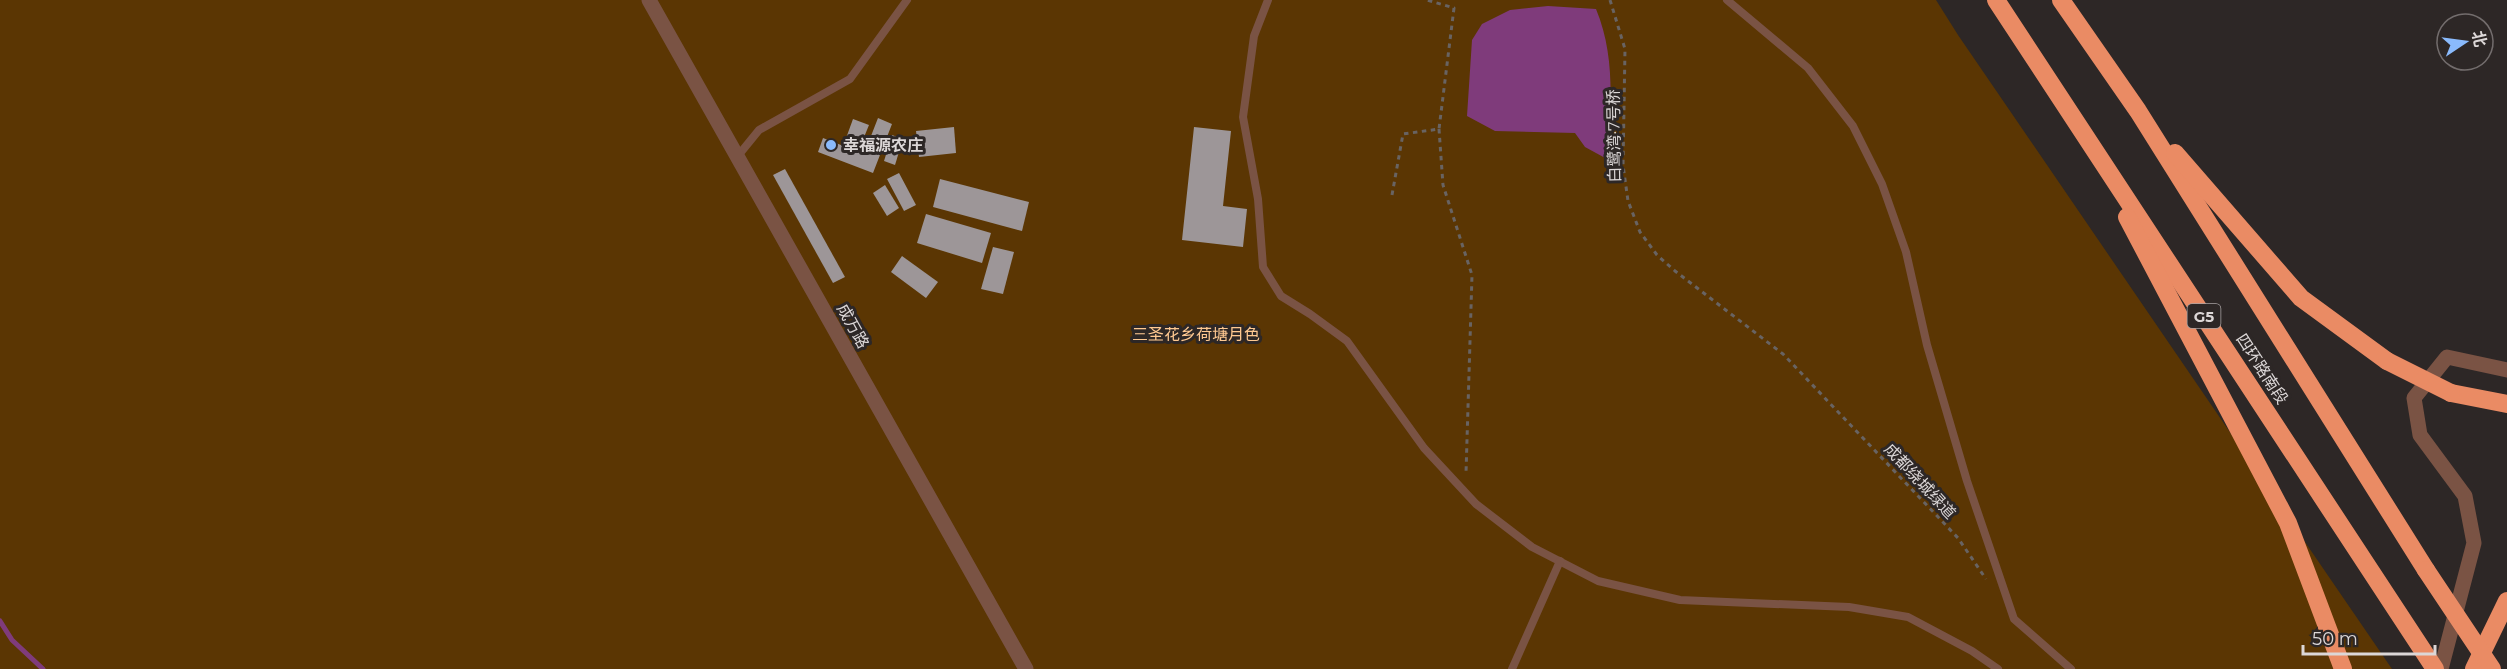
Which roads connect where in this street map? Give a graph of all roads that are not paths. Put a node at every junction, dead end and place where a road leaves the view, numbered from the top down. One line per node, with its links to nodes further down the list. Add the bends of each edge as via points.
1 (649, 0): 9 (street, 成万路)
2 (907, 0): 9 (lane, via 850,79 759,130)
3 (1268, 0): 12 (lane, via 1254,36 1243,117 1258,199 1263,267 1281,296 1347,341 1424,448 1476,504 1532,547)
4 (1727, 0): 17 (lane, via 1808,68 1858,136 1882,184 1906,252 1967,481 2014,620)
5 (1996, 0): 8 (highway, 四环路南段 / G5)
6 (2061, 0): 7 (highway, 四环路南段)
7 (2138, 111): 11 (highway, bridge, via 2301,298 2387,361 2451,393); 22 (highway, 四环路南段, bridge)
8 (2076, 120): 18 (highway, via 2288,523); 19 (highway, 四环路南段 / G5)
9 (737, 157): 14 (street, 成万路)
10 (2507, 370): 20 (street, via 2447,357 2414,398 2420,435 2465,496 2474,543)
11 (2507, 404)
12 (1560, 561): 15 (lane); 16 (lane, via 1598,581 1680,600 1849,607 1908,617)
13 (2507, 601): 21 (highway)
14 (1026, 669)
15 (1512, 669)
16 (1998, 669)
17 (2071, 669)
18 (2343, 669)
19 (2435, 669)
20 (2441, 669)
21 (2474, 669)
22 (2492, 669)

